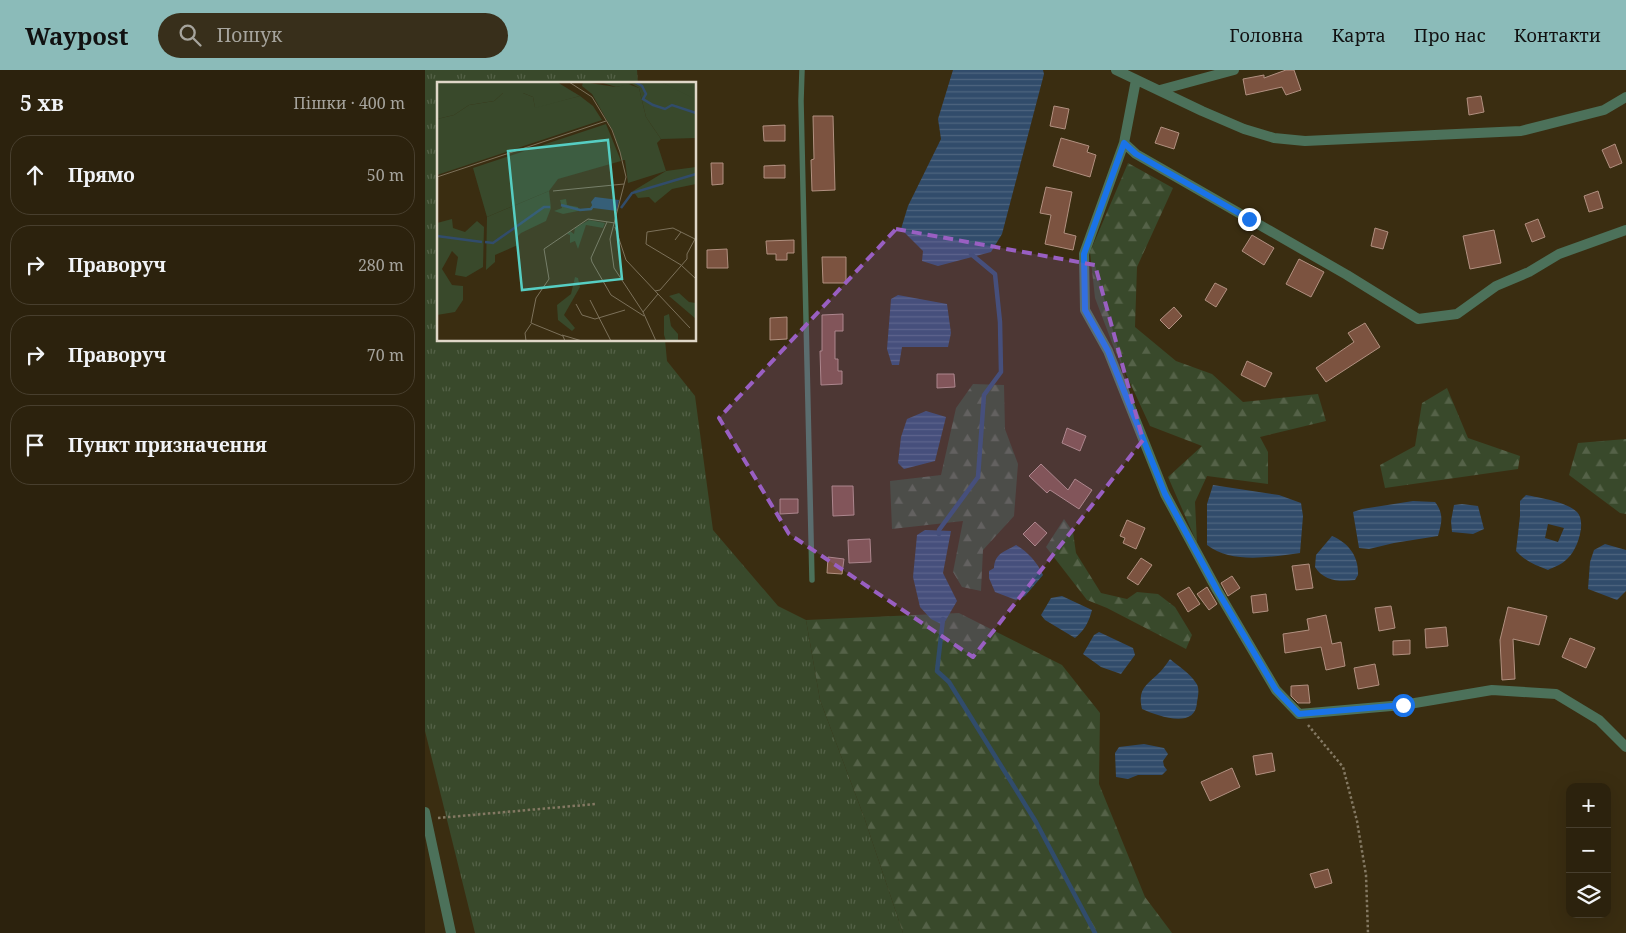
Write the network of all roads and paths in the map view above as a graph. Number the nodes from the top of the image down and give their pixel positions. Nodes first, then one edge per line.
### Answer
1 (802, 70) edge
2 (1116, 70) edge
3 (1234, 70) edge
4 (1136, 80) junction
5 (1160, 90) junction
6 (1626, 97) edge
7 (1124, 143) junction
8 (1626, 230) edge
9 (812, 580) dead end
10 (1299, 714) junction
11 (1626, 747) edge
12 (596, 804) dead end
13 (426, 815) edge
14 (451, 933) edge
15 (1368, 933) edge

1 - 9 lane
2 - 4 street
3 - 5 street
4 - 5 street
4 - 7 street
5 - 6 street
7 - 8 street
7 - 10 street
10 - 11 street
10 - 15 path
12 - 13 path
13 - 14 street

